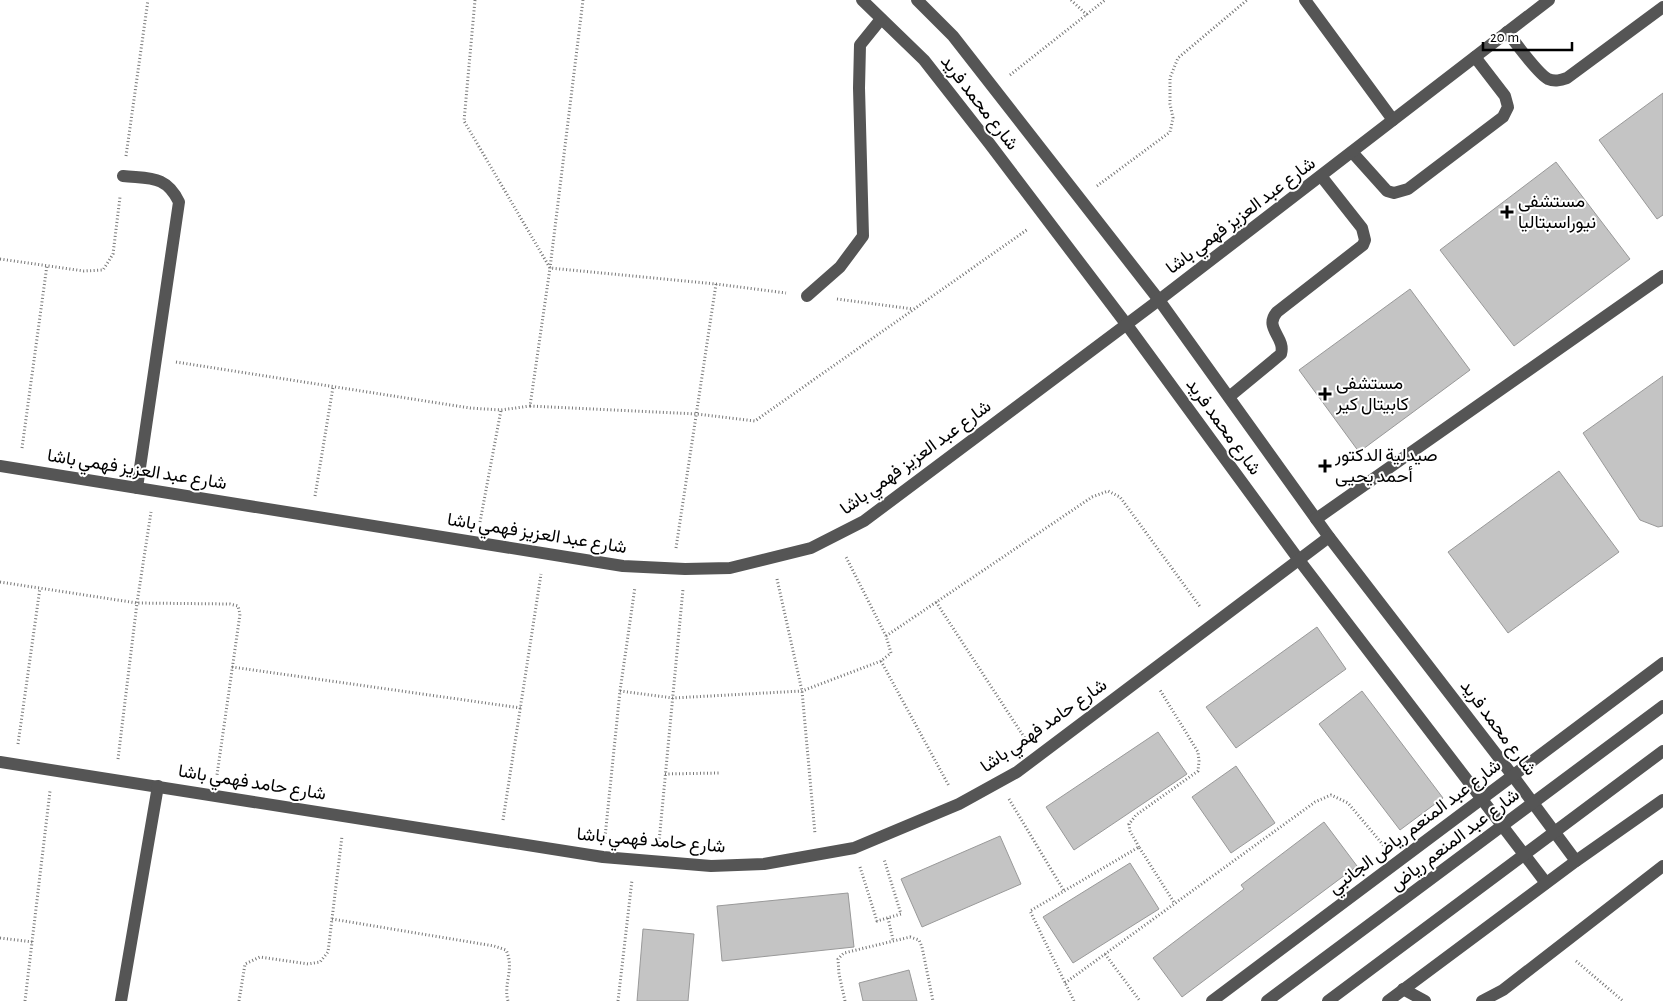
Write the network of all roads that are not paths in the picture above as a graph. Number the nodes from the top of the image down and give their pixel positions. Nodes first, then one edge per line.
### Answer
1 (862, 0) edge
2 (917, 0) edge
3 (1305, 0) edge
4 (1549, 0) edge
5 (1663, 7) edge
6 (881, 19) junction
7 (1507, 32) junction
8 (1474, 57) junction
9 (1393, 120) junction
10 (1352, 152) junction
11 (123, 176) road end
12 (1321, 176) junction
13 (1663, 276) edge
14 (807, 296) road end
15 (1159, 300) junction
16 (1127, 324) junction
17 (1229, 397) junction
18 (0, 466) edge
19 (137, 488) junction
20 (1316, 518) junction
21 (1330, 537) junction
22 (1299, 560) junction
23 (1663, 663) edge
24 (1663, 706) edge
25 (1663, 751) edge
26 (0, 762) edge
27 (1513, 776) junction
28 (158, 786) junction
29 (1482, 798) junction
30 (1663, 800) edge
31 (1533, 803) junction
32 (1502, 825) junction
33 (1554, 832) junction
34 (1524, 855) junction
35 (1576, 860) junction
36 (1663, 866) edge
37 (1546, 883) junction
38 (1404, 989) junction
39 (121, 1001) edge
40 (1212, 1001) edge
41 (1267, 1001) edge
42 (1328, 1001) edge
43 (1388, 1001) edge
44 (1426, 1001) edge
45 (1482, 1001) edge

1 - 6 street, شارع محمد فريد
2 - 15 street, شارع محمد فريد
3 - 9 street
4 - 7 street, شارع عبد العزيز فهمي باشا
5 - 7 street
6 - 14 street
6 - 16 street, شارع محمد فريد
7 - 8 street, شارع عبد العزيز فهمي باشا
8 - 9 street, شارع عبد العزيز فهمي باشا
8 - 10 street
9 - 10 street, شارع عبد العزيز فهمي باشا
10 - 12 street, شارع عبد العزيز فهمي باشا
11 - 19 street
12 - 15 street, شارع عبد العزيز فهمي باشا
12 - 17 street
13 - 20 street
15 - 16 street, شارع عبد العزيز فهمي باشا
15 - 17 street, شارع محمد فريد
16 - 19 street, شارع عبد العزيز فهمي باشا
16 - 22 street, شارع محمد فريد
17 - 20 street, شارع محمد فريد
18 - 19 street, شارع عبد العزيز فهمي باشا
20 - 21 street, شارع محمد فريد
21 - 22 street, شارع حامد فهمي باشا
21 - 27 street, شارع محمد فريد
22 - 28 street, شارع حامد فهمي باشا
22 - 29 street, شارع محمد فريد
23 - 27 street, شارع عبد المنعم رياض الجانبي
24 - 31 street, شارع عبد المنعم رياض
25 - 33 street
26 - 28 street, شارع حامد فهمي باشا
27 - 29 street, شارع عبد المنعم رياض الجانبي
27 - 31 street, شارع محمد فريد
28 - 39 street
29 - 32 street, شارع محمد فريد
29 - 40 street, شارع عبد المنعم رياض الجانبي
30 - 35 street
31 - 32 street, شارع عبد المنعم رياض
31 - 33 street, شارع محمد فريد
32 - 34 street, شارع محمد فريد
32 - 41 street, شارع عبد المنعم رياض
33 - 34 street
33 - 35 street, شارع محمد فريد
34 - 37 street, شارع محمد فريد
34 - 42 street
35 - 37 street
36 - 45 street
37 - 38 street
38 - 43 street
38 - 44 street

